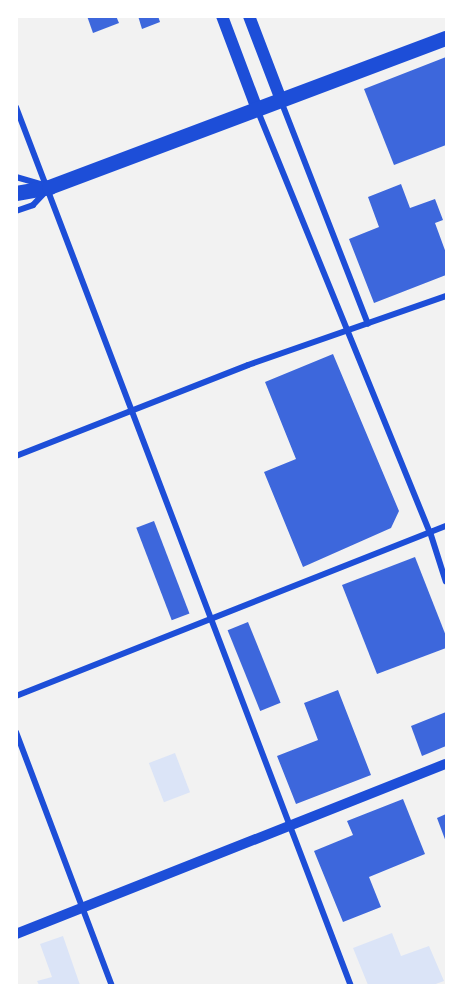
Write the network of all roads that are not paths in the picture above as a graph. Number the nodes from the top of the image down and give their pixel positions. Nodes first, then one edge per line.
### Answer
1 (222, 16) edge
2 (249, 16) edge
3 (447, 38) edge
4 (281, 100) junction
5 (16, 107) edge
6 (257, 109) junction
7 (16, 177) edge
8 (49, 187) junction
9 (16, 193) edge
10 (16, 211) edge
11 (447, 296) edge
12 (368, 324) junction
13 (346, 331) junction
14 (133, 411) junction
15 (16, 456) edge
16 (447, 526) edge
17 (430, 532) junction
18 (447, 582) edge
19 (212, 619) junction
20 (16, 696) edge
21 (16, 732) edge
22 (447, 764) edge
23 (290, 825) junction
24 (83, 908) junction
25 (16, 934) edge
26 (112, 986) edge
27 (351, 986) edge

1 - 6 main road
2 - 4 main road
3 - 4 main road
4 - 6 main road
4 - 12 street
5 - 8 street
6 - 8 main road
6 - 13 street
7 - 8 street
8 - 9 main road
8 - 10 street
8 - 14 street
11 - 12 street
12 - 13 street
13 - 14 street
13 - 17 street
14 - 15 street
14 - 19 street
16 - 17 street
17 - 18 street
17 - 19 street
19 - 20 street
19 - 23 street
21 - 24 street
22 - 23 street
23 - 24 street
23 - 27 street
24 - 25 street
24 - 26 street

